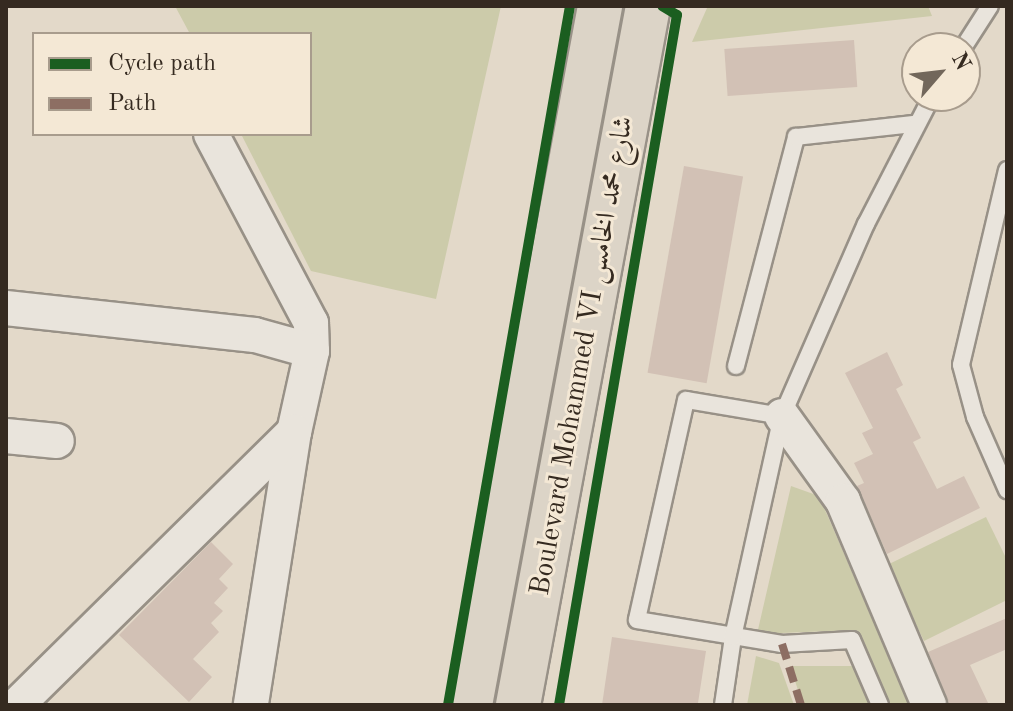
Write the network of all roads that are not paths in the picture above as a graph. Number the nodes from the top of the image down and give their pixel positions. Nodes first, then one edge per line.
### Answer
1 (600, 6) edge
2 (648, 6) edge
3 (990, 6) edge
4 (973, 32) edge
5 (922, 112) edge
6 (914, 124) junction
7 (212, 136) edge
8 (1007, 170) edge
9 (6, 308) edge
10 (312, 351) junction
11 (736, 366) dead end
12 (782, 416) junction
13 (294, 432) junction
14 (6, 436) edge
15 (57, 441) dead end
16 (1007, 490) edge
17 (733, 637) junction
18 (19, 698) edge
19 (251, 705) edge
20 (470, 705) edge
21 (518, 705) edge
22 (723, 705) edge
23 (880, 705) edge
24 (929, 705) edge

1 - 20 main road, Boulevard Mohammed VI شارع محمد الخامس
2 - 21 main road, Boulevard Mohammed VI شارع محمد الخامس
3 - 4 lane
5 - 6 lane
6 - 11 lane
6 - 12 lane
7 - 10 street
8 - 16 lane
9 - 10 street
10 - 13 street
12 - 17 lane
12 - 17 lane
12 - 24 street
13 - 18 street
13 - 19 street
14 - 15 street
17 - 22 lane
17 - 23 lane

